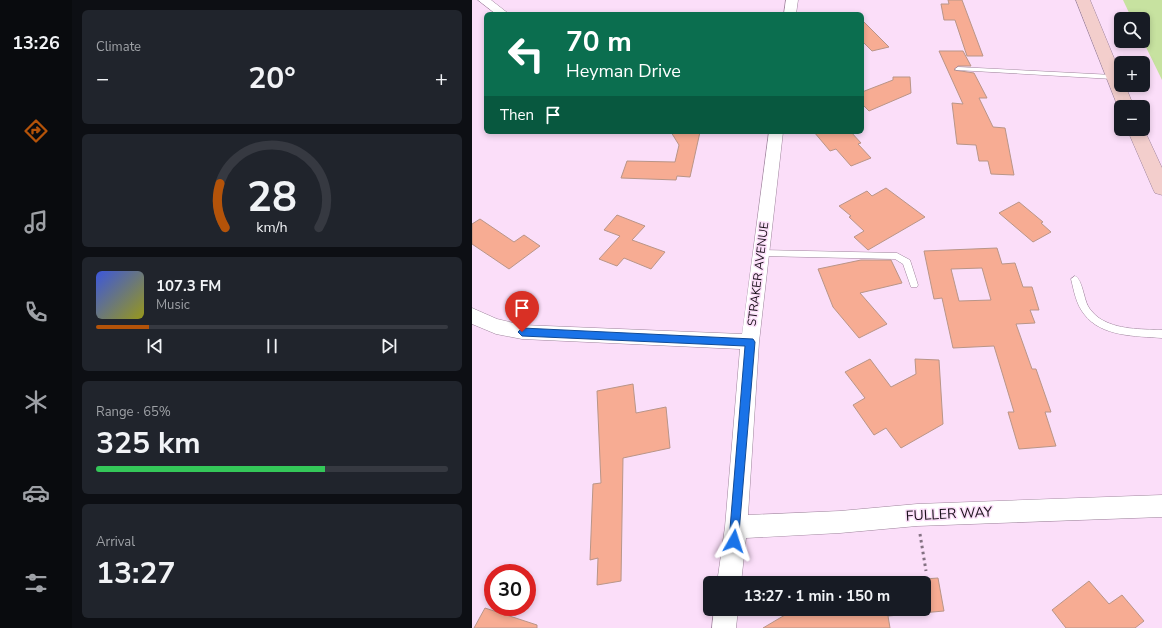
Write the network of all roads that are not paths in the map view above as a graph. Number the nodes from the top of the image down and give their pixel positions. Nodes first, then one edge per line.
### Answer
1 (484, 0) edge
2 (792, 0) edge
3 (1083, 0) edge
4 (501, 12) edge
5 (790, 12) edge
6 (958, 69) dead end
7 (1113, 76) junction
8 (1123, 100) edge
9 (776, 134) edge
10 (1139, 136) edge
11 (1162, 189) edge
12 (761, 253) junction
13 (1075, 279) dead end
14 (914, 285) dead end
15 (472, 315) edge
16 (1162, 334) edge
17 (750, 342) junction
18 (1162, 506) edge
19 (736, 527) junction
20 (731, 576) edge
21 (725, 616) edge
22 (724, 628) edge

1 - 4 street
2 - 5 street
3 - 7 main road
6 - 7 lane
7 - 8 main road
9 - 12 street, STRAKER AVENUE
10 - 11 main road
12 - 14 lane
12 - 17 street, STRAKER AVENUE
13 - 16 lane
15 - 17 street
17 - 19 street, STRAKER AVENUE
18 - 19 street, FULLER WAY
19 - 20 street, STRAKER AVENUE
21 - 22 street

